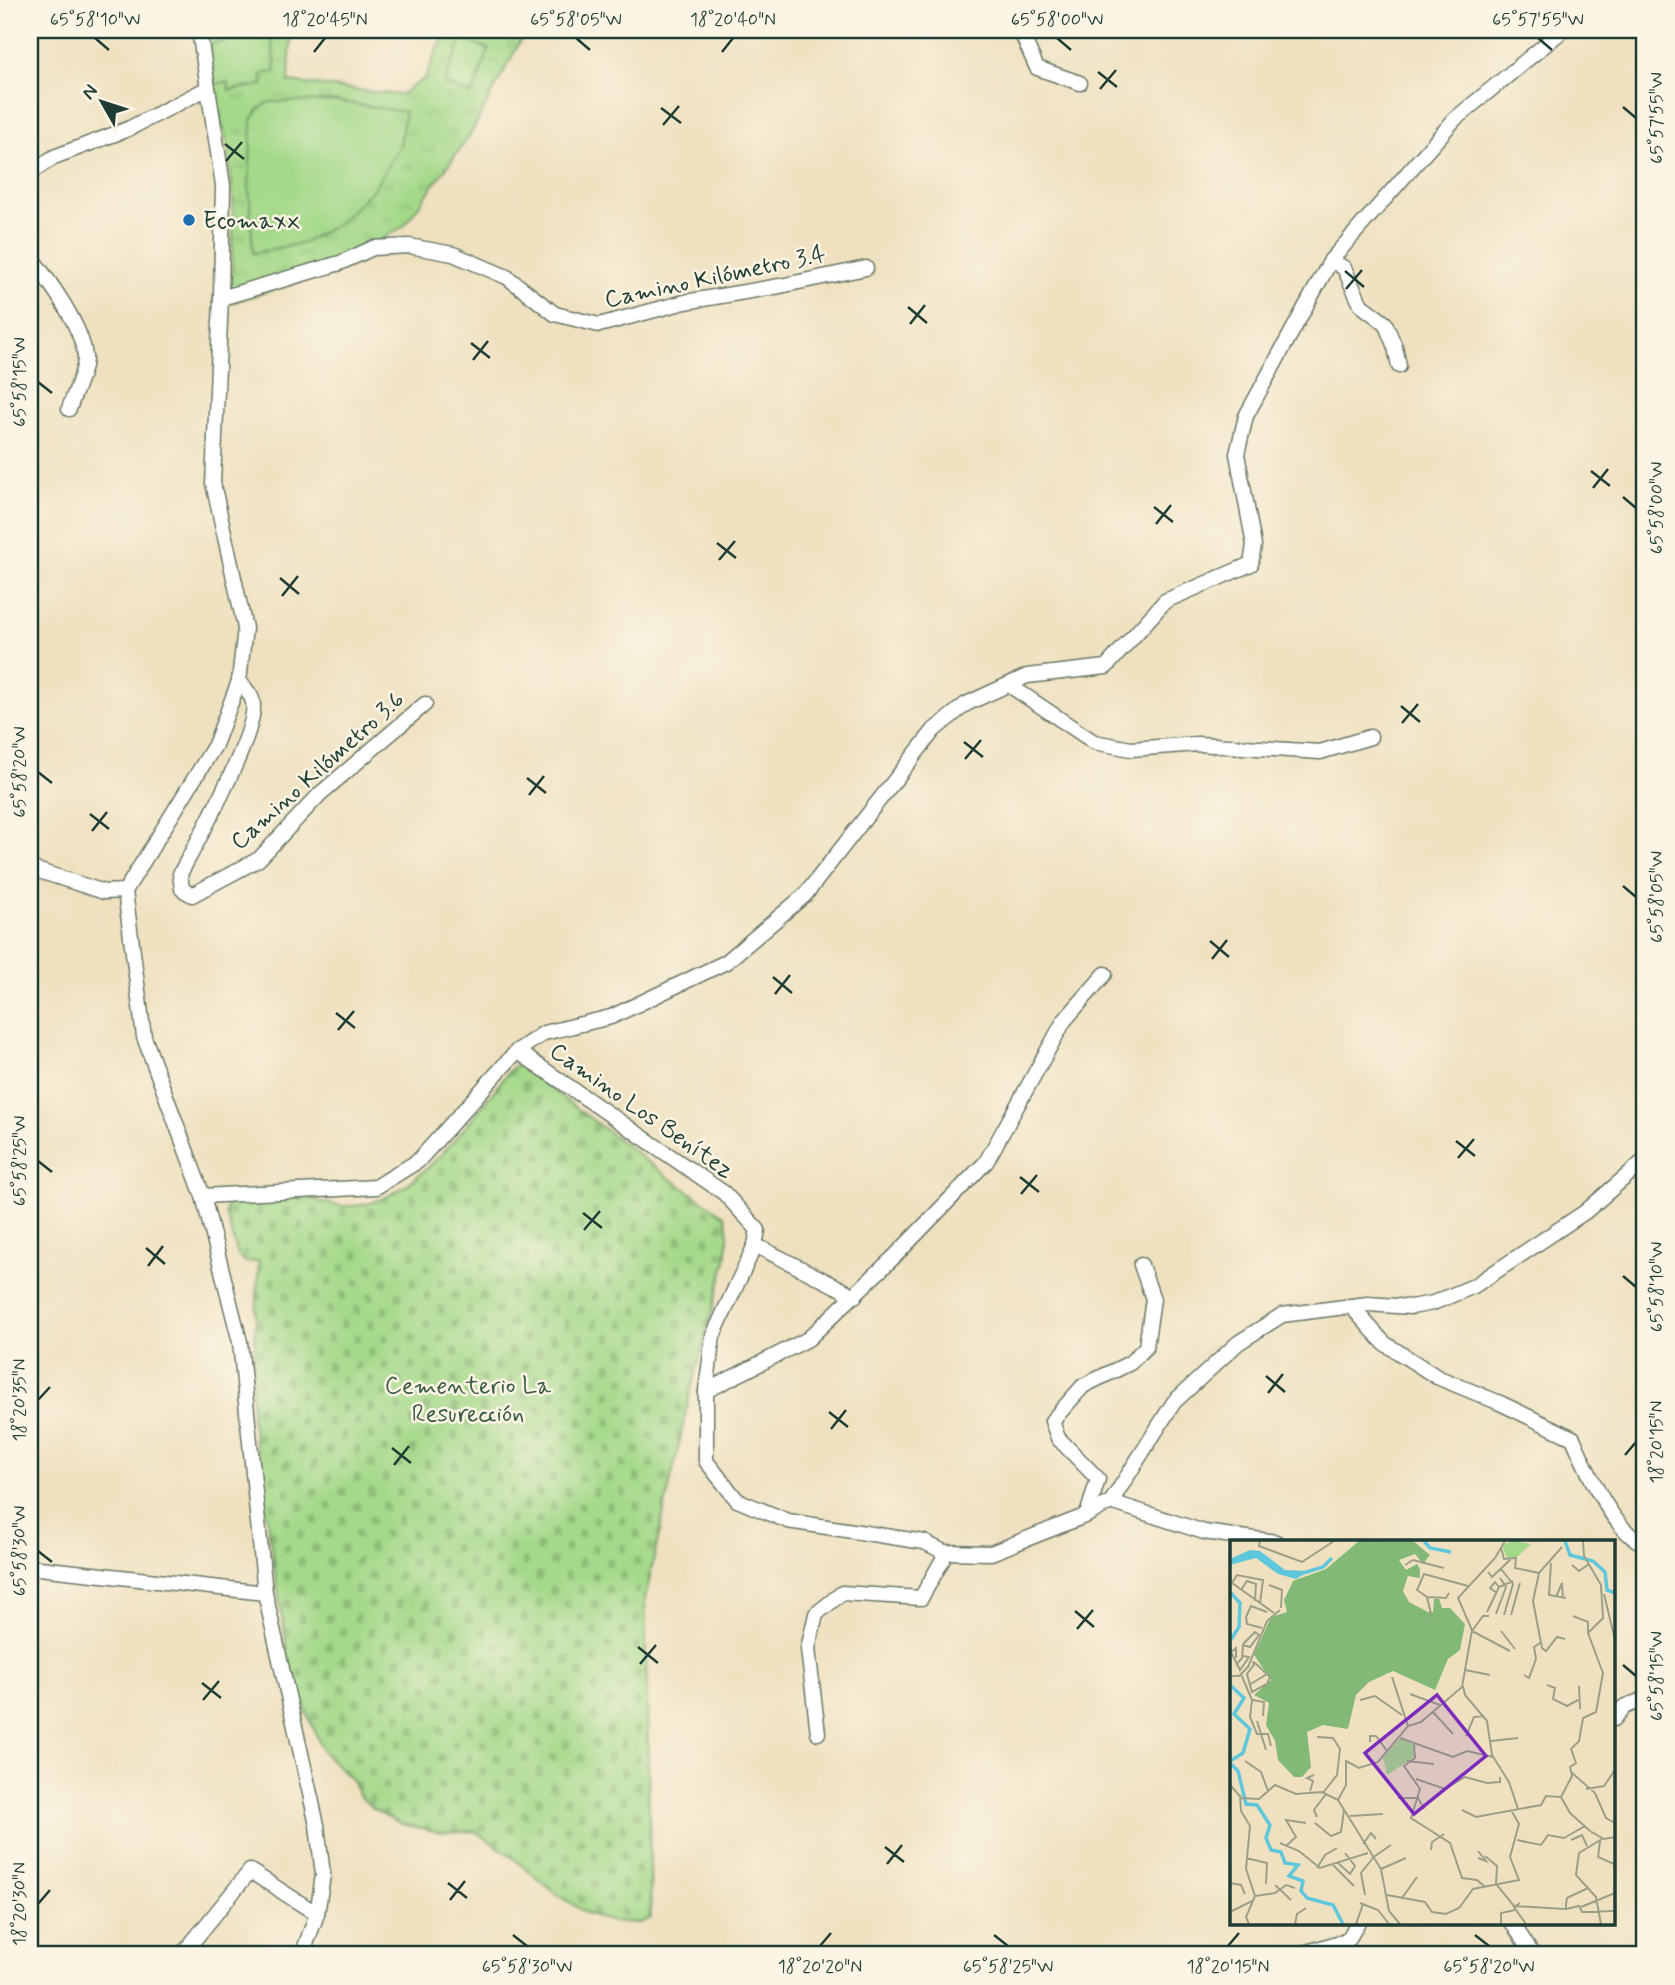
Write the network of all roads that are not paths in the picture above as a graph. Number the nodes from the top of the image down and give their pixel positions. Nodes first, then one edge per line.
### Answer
1 (199, 30) edge
2 (1020, 30) edge
3 (1563, 30) edge
4 (1080, 83) dead end
5 (208, 88) junction
6 (30, 173) edge
7 (30, 257) edge
8 (1331, 260) junction
9 (866, 268) dead end
10 (221, 298) junction
11 (1399, 366) dead end
12 (69, 409) dead end
13 (239, 681) junction
14 (1009, 685) junction
15 (425, 704) dead end
16 (1370, 737) dead end
17 (30, 868) edge
18 (125, 891) junction
19 (1105, 974) dead end
20 (517, 1051) junction
21 (1645, 1160) edge
22 (203, 1195) junction
23 (755, 1245) junction
24 (1141, 1265) dead end
25 (855, 1296) junction
26 (1351, 1306) junction
27 (706, 1391) junction
28 (1111, 1502) junction
29 (1087, 1515) junction
30 (1262, 1540) edge
31 (1645, 1544) edge
32 (944, 1552) junction
33 (30, 1567) edge
34 (265, 1593) junction
35 (1645, 1699) edge
36 (1616, 1717) edge
37 (818, 1733) dead end
38 (317, 1914) junction
39 (1356, 1926) edge
40 (1514, 1926) edge
41 (182, 1955) edge
42 (302, 1955) edge
43 (1297, 1955) edge
44 (1532, 1955) edge

1 - 5 street
2 - 4 street
3 - 8 street
5 - 6 street
5 - 10 street
7 - 12 street
8 - 11 street
8 - 14 street
9 - 10 street, Camino Kilómetro 3.4
10 - 13 street
13 - 15 street, Camino Kilómetro 3.6
13 - 18 street
14 - 16 street
14 - 20 street
17 - 18 street
18 - 22 street
19 - 25 street
20 - 22 street
20 - 23 street, Camino Los Benítez
21 - 26 street
22 - 34 street
23 - 25 street
23 - 27 street
24 - 29 street
25 - 27 street
26 - 28 street
26 - 31 street
27 - 32 street
28 - 29 street
28 - 30 street
29 - 32 street
32 - 37 street
33 - 34 street
34 - 38 street
35 - 36 street
38 - 41 street
38 - 42 street
39 - 43 street
40 - 44 street

